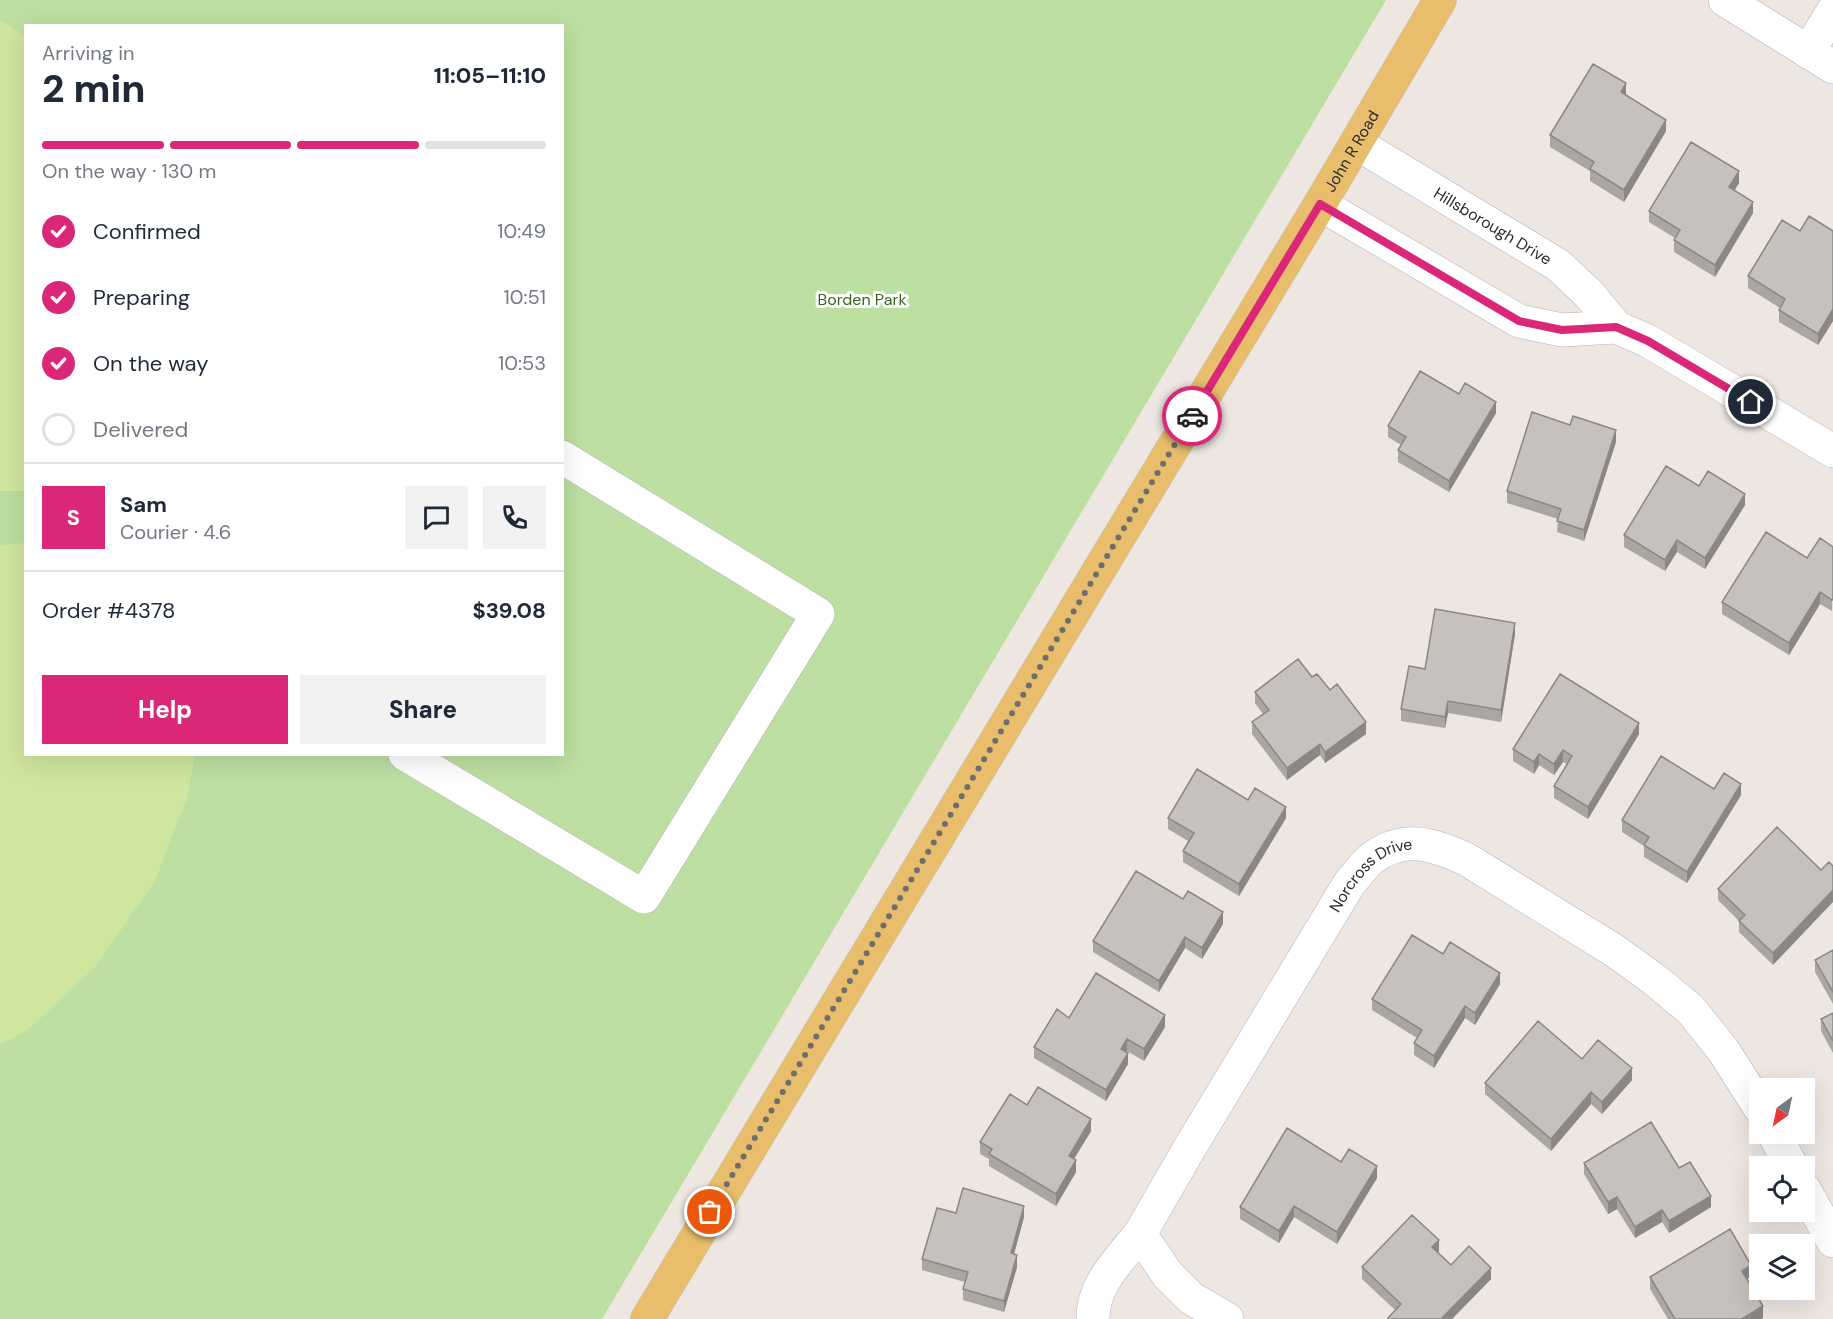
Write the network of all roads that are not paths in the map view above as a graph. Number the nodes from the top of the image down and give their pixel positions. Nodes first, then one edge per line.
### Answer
1 (1440, 0) edge
2 (1725, 0) edge
3 (1833, 11) edge
4 (1821, 59) edge
5 (1356, 143) junction
6 (1320, 204) junction
7 (1616, 327) junction
8 (1833, 451) edge
9 (564, 458) edge
10 (408, 756) edge
11 (1749, 1091) edge
12 (1815, 1209) edge
13 (1140, 1234) junction
14 (1833, 1241) edge
15 (647, 1319) edge
16 (1093, 1319) edge
17 (1227, 1319) edge

1 - 5 main road, John R Road
2 - 4 street
3 - 4 street
5 - 6 main road, John R Road
5 - 7 street, Hillsborough Drive
6 - 7 street, Hillsborough Drive
6 - 15 main road, John R Road
7 - 8 street, Hillsborough Drive
9 - 10 street
11 - 13 street, Norcross Drive
12 - 14 street
13 - 16 street, Norcross Drive
13 - 17 street

